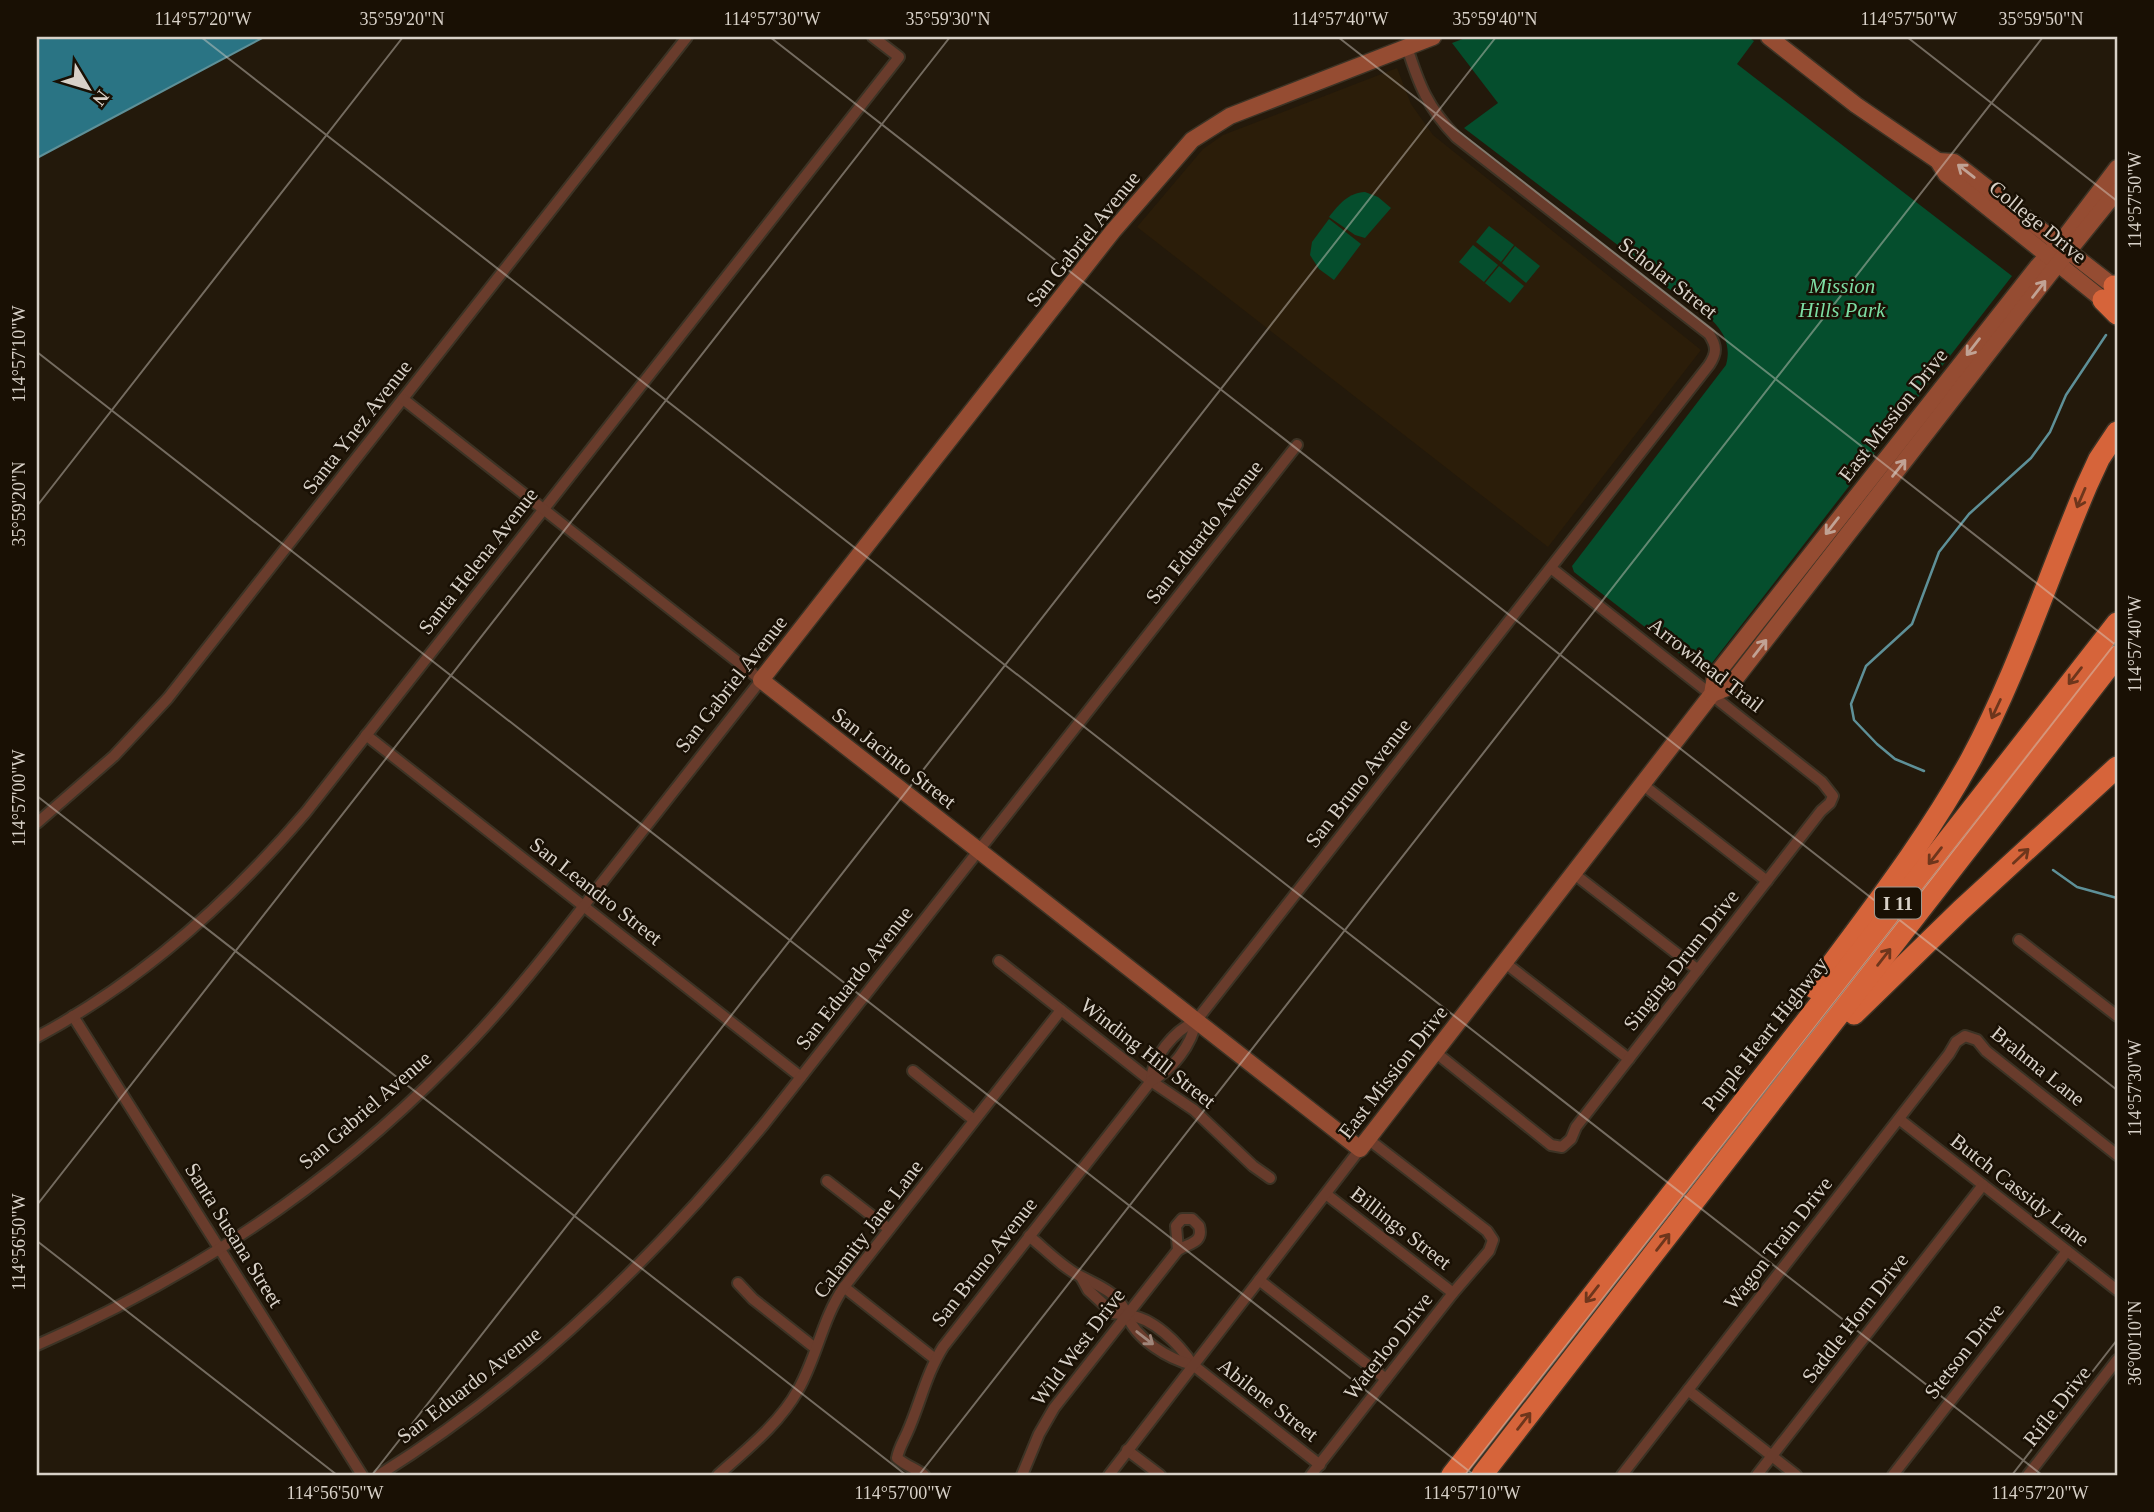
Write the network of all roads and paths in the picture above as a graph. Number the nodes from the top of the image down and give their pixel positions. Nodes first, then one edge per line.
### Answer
1 (687, 37) edge
2 (873, 37) edge
3 (1433, 37) edge
4 (1769, 37) edge
5 (1407, 47) junction
6 (1938, 161) junction
7 (2117, 168) edge
8 (2117, 191) edge
9 (2064, 248) junction
10 (2052, 260) junction
11 (2114, 298) edge
12 (403, 399) junction
13 (2116, 433) edge
14 (1297, 444) dead end
15 (544, 510) junction
16 (1551, 568) junction
17 (2117, 622) edge
18 (2117, 656) edge
19 (761, 680) junction
20 (1712, 694) junction
21 (366, 735) junction
22 (2117, 767) edge
23 (1642, 784) junction
24 (1833, 796) joint
25 (37, 822) edge
26 (978, 851) junction
27 (1573, 873) junction
28 (1767, 881) junction
29 (584, 906) junction
30 (2019, 940) dead end
31 (999, 961) dead end
32 (1504, 962) junction
33 (1698, 970) junction
34 (1061, 1010) junction
35 (73, 1016) junction
36 (2117, 1016) edge
37 (1196, 1021) junction
38 (1965, 1036) joint
39 (37, 1037) edge
40 (1436, 1052) junction
41 (1629, 1059) junction
42 (1797, 1069) junction
43 (913, 1071) dead end
44 (801, 1077) junction
45 (1150, 1081) junction
46 (974, 1119) junction
47 (1899, 1119) junction
48 (1364, 1144) junction
49 (2117, 1155) edge
50 (1270, 1178) dead end
51 (827, 1181) dead end
52 (1679, 1183) junction
53 (1983, 1185) junction
54 (1326, 1194) junction
55 (889, 1229) junction
56 (1029, 1236) junction
57 (1493, 1240) joint
58 (220, 1250) junction
59 (1178, 1250) dead end
60 (2067, 1251) junction
61 (1259, 1280) junction
62 (737, 1283) dead end
63 (844, 1287) junction
64 (2117, 1290) edge
65 (1453, 1293) junction
66 (1127, 1315) junction
67 (37, 1345) edge
68 (815, 1348) junction
69 (935, 1359) junction
70 (2117, 1360) edge
71 (1193, 1365) junction
72 (1386, 1379) junction
73 (1688, 1390) junction
74 (1128, 1450) junction
75 (1772, 1456) junction
76 (1320, 1465) junction
77 (362, 1475) edge
78 (379, 1475) edge
79 (718, 1475) edge
80 (924, 1475) edge
81 (1022, 1475) edge
82 (1109, 1475) edge
83 (1160, 1475) edge
84 (1311, 1475) edge
85 (1452, 1475) edge
86 (1482, 1475) edge
87 (1622, 1475) edge
88 (1757, 1475) edge
89 (1796, 1475) edge
90 (1892, 1475) edge
91 (2028, 1475) edge

1 - 12 street, Santa Ynez Avenue
2 - 15 street, Santa Helena Avenue
3 - 5 street, San Gabriel Avenue
4 - 6 street, College Drive
5 - 16 street, Scholar Street
5 - 19 street, San Gabriel Avenue
9 -> 6 street, College Drive
6 - 10 street, College Drive
7 - 9 street, East Mission Drive
8 - 9 street, East Mission Drive
9 - 10 street, East Mission Drive
9 - 11 street, College Drive
10 - 11 street, College Drive
10 - 20 street, East Mission Drive
12 - 15 street, San Jacinto Street
12 - 25 street, Santa Ynez Avenue
13 -> 52 highway
14 - 26 street, San Eduardo Avenue
15 - 19 street, San Jacinto Street
15 - 21 street, Santa Helena Avenue
16 - 20 street, Arrowhead Trail
16 - 37 street, San Bruno Avenue
17 -> 52 highway, Purple Heart Highway / I 11
42 -> 18 highway, I 11
19 - 26 street, San Jacinto Street
19 - 29 street, San Gabriel Avenue
20 - 23 street, East Mission Drive
20 - 24 street, Arrowhead Trail
21 - 29 street, San Leandro Street
21 - 35 street, Santa Helena Avenue
42 -> 22 highway
23 - 27 street, East Mission Drive
23 - 28 street
24 - 28 street, Singing Drum Drive
26 - 37 street, San Jacinto Street
26 - 44 street, San Eduardo Avenue
27 - 32 street, East Mission Drive
27 - 33 street
28 - 33 street, Singing Drum Drive
29 - 44 street, San Leandro Street
29 - 58 street, San Gabriel Avenue
30 - 36 street
31 - 34 street, Winding Hill Street
32 - 40 street, East Mission Drive
32 - 41 street
33 - 41 street, Singing Drum Drive
34 - 45 street, Winding Hill Street
34 - 46 street, Calamity Jane Lane
35 - 39 street, Santa Helena Avenue
35 - 58 street, Santa Susana Street
37 - 45 street, San Bruno Avenue
37 - 48 street, San Jacinto Street
38 - 47 street, Wagon Train Drive
38 - 49 street, Brahma Lane
40 - 41 street, Singing Drum Drive
40 - 48 street, East Mission Drive
86 -> 42 highway, I 11
43 - 46 street
44 - 78 street, San Eduardo Avenue
45 - 50 street, Winding Hill Street
45 - 56 street, San Bruno Avenue
46 - 55 street, Calamity Jane Lane
47 - 53 street, Butch Cassidy Lane
47 - 73 street, Wagon Train Drive
48 - 54 street, East Mission Drive
48 - 57 street, San Jacinto Street
51 - 55 street
52 -> 85 highway, Purple Heart Highway / I 11
53 - 60 street, Butch Cassidy Lane
53 - 75 street, Saddle Horn Drive
54 - 61 street, East Mission Drive
54 - 65 street, Billings Street
55 - 63 street, Calamity Jane Lane
56 - 66 street, Abilene Street
56 - 69 street, San Bruno Avenue
57 - 65 street, Waterloo Drive
58 - 67 street, San Gabriel Avenue
58 - 77 street, Santa Susana Street
59 - 66 street, Wild West Drive
60 - 64 street, Butch Cassidy Lane
60 - 90 street, Stetson Drive
61 - 71 street, East Mission Drive
61 - 72 street
62 - 68 street
63 - 68 street, Calamity Jane Lane
63 - 69 street
65 - 72 street, Waterloo Drive
66 - 71 street, Abilene Street
66 - 81 street, Wild West Drive
68 - 79 street, Calamity Jane Lane
69 - 80 street, San Bruno Avenue
70 - 91 street, Rifle Drive
71 - 74 street, East Mission Drive
71 - 76 street, Abilene Street
72 - 76 street, Waterloo Drive
73 - 75 street
73 - 87 street, Wagon Train Drive
74 - 82 street, East Mission Drive
74 - 83 street
75 - 88 street, Saddle Horn Drive
75 - 89 street
76 - 84 street, Waterloo Drive

